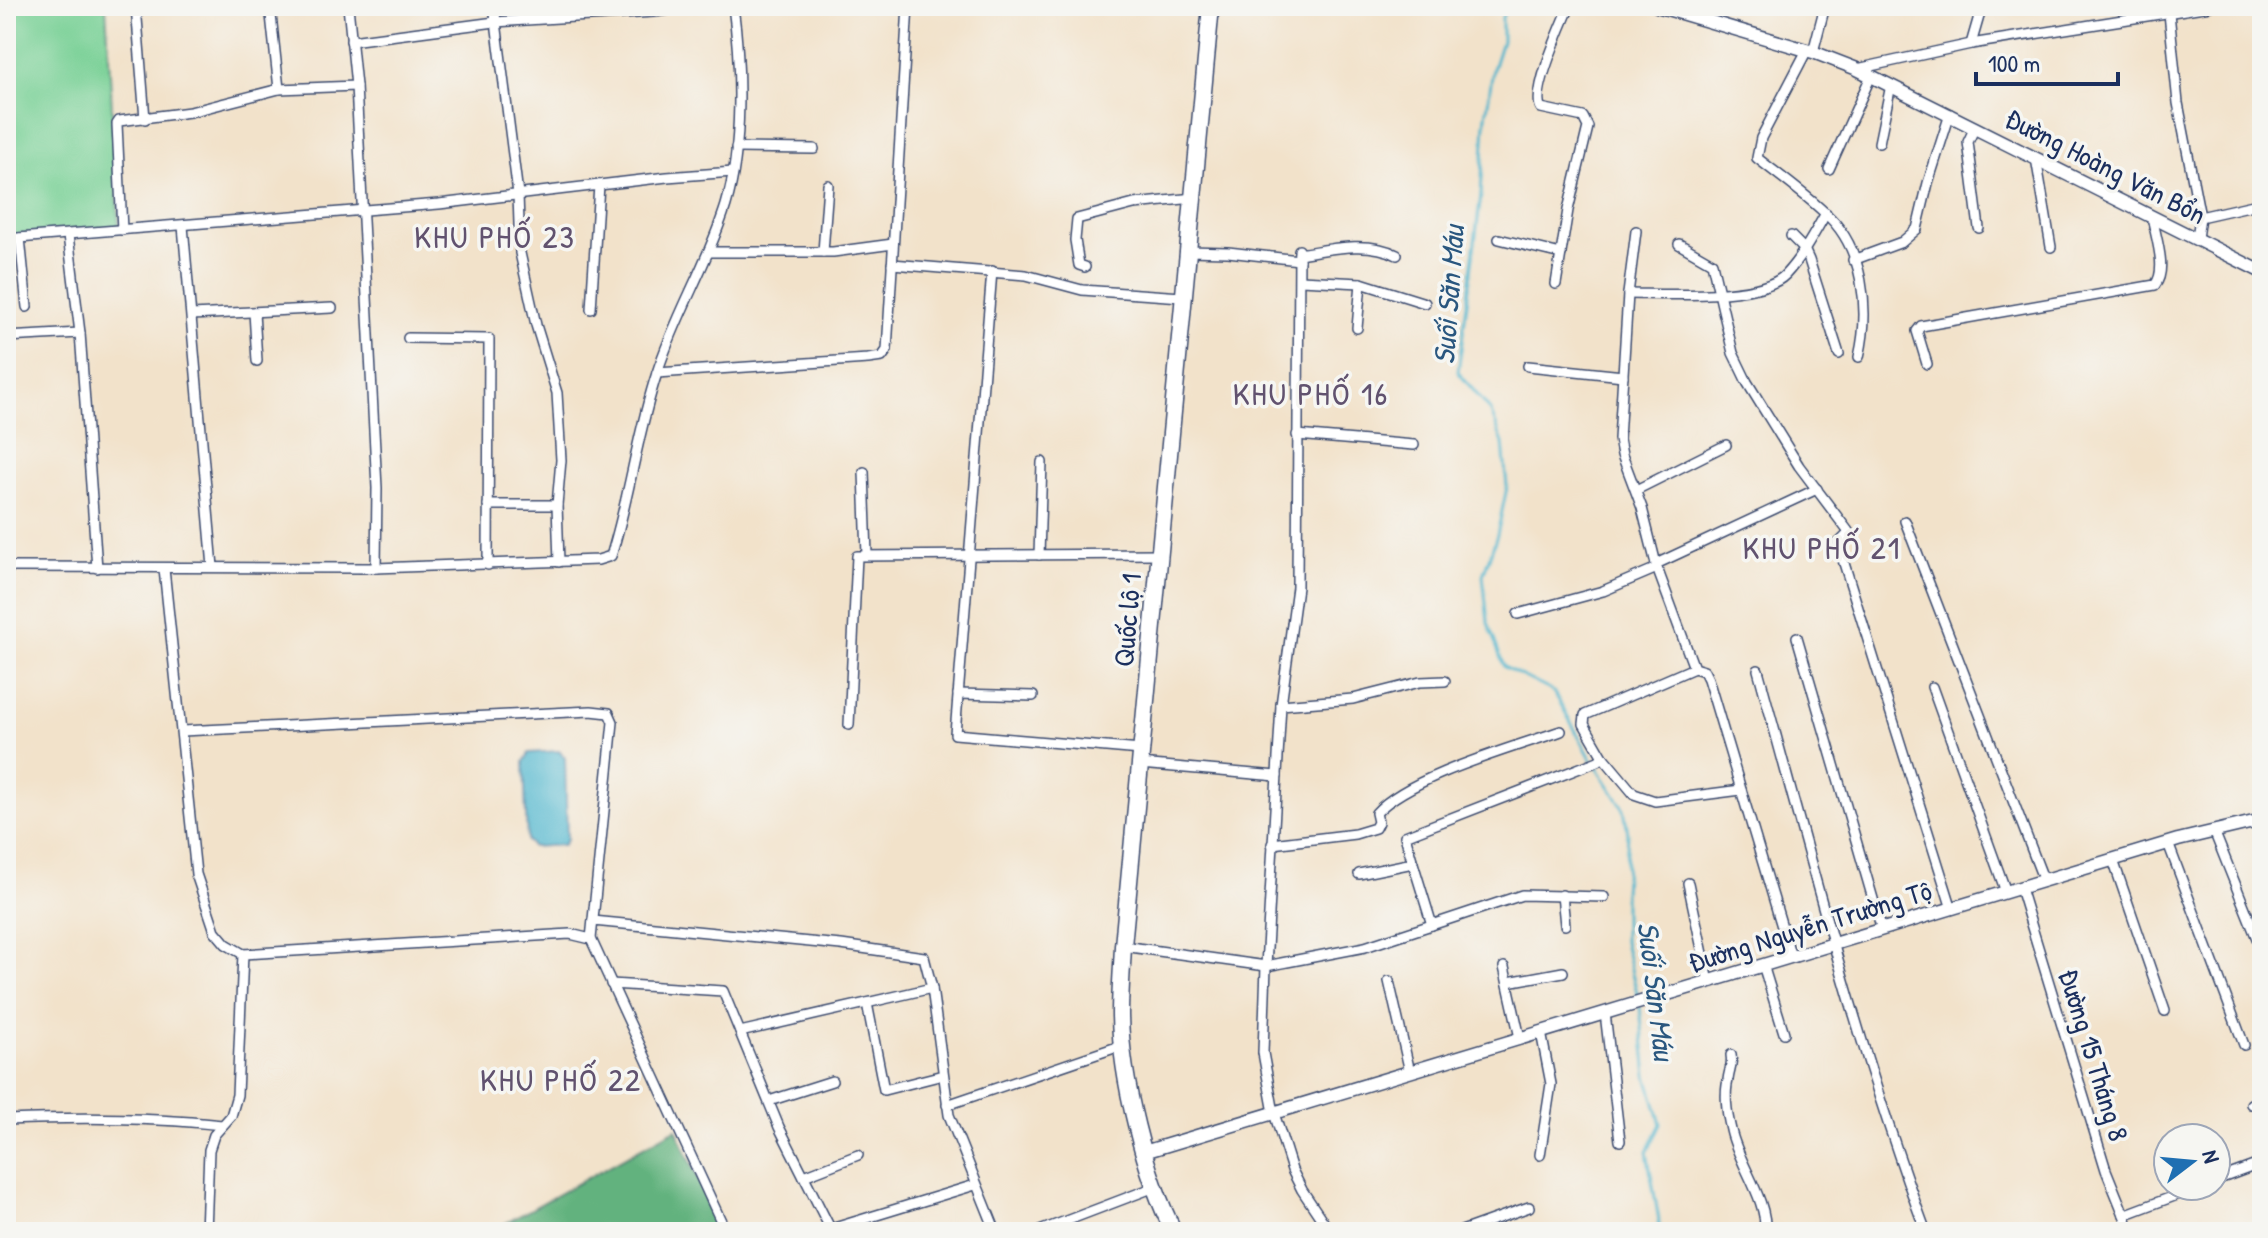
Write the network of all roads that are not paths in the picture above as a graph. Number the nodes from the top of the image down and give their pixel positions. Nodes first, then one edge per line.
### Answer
1 (136, 6) edge
2 (274, 6) edge
3 (348, 6) edge
4 (494, 6) edge
5 (698, 6) edge
6 (733, 6) edge
7 (908, 6) edge
8 (1211, 6) edge
9 (1570, 6) edge
10 (1657, 6) edge
11 (1825, 6) edge
12 (1982, 6) edge
13 (2132, 6) edge
14 (2210, 6) edge
15 (1676, 9) edge
16 (584, 11) edge
17 (2169, 13) junction
18 (2128, 20) junction
19 (495, 22) junction
20 (351, 41) junction
21 (1971, 44) junction
22 (1810, 51) junction
23 (1857, 69) junction
24 (1871, 76) junction
25 (1891, 85) junction
26 (356, 86) junction
27 (279, 89) junction
28 (1950, 114) junction
29 (145, 119) junction
30 (1975, 127) junction
31 (1879, 143) dead end
32 (736, 148) junction
33 (814, 149) dead end
34 (2036, 158) junction
35 (1829, 169) dead end
36 (733, 172) junction
37 (599, 185) junction
38 (828, 185) dead end
39 (518, 194) junction
40 (1194, 198) junction
41 (2262, 203) edge
42 (362, 211) junction
43 (1826, 213) junction
44 (2152, 216) junction
45 (2200, 217) junction
46 (183, 226) junction
47 (1979, 228) dead end
48 (122, 230) junction
49 (1636, 231) dead end
50 (68, 235) junction
51 (1791, 236) dead end
52 (20, 238) junction
53 (2197, 238) junction
54 (6, 239) edge
55 (1499, 239) dead end
56 (893, 244) junction
57 (1679, 244) dead end
58 (2051, 247) dead end
59 (1804, 249) junction
60 (1188, 251) junction
61 (709, 252) junction
62 (823, 252) junction
63 (1561, 254) junction
64 (1299, 255) junction
65 (1397, 255) dead end
66 (1853, 260) junction
67 (892, 264) junction
68 (1085, 267) dead end
69 (992, 271) junction
70 (2262, 272) edge
71 (1300, 280) junction
72 (1361, 283) junction
73 (1556, 284) dead end
74 (1628, 294) junction
75 (1717, 294) junction
76 (1182, 297) junction
77 (1425, 303) dead end
78 (27, 307) dead end
79 (332, 308) dead end
80 (591, 309) dead end
81 (254, 312) junction
82 (192, 315) junction
83 (1357, 328) dead end
84 (80, 333) junction
85 (6, 337) edge
86 (408, 338) dead end
87 (1839, 354) dead end
88 (1859, 357) dead end
89 (257, 361) dead end
90 (1927, 364) dead end
91 (1528, 366) dead end
92 (657, 373) junction
93 (1623, 376) junction
94 (1297, 435) junction
95 (1414, 445) dead end
96 (1726, 445) dead end
97 (1042, 462) dead end
98 (864, 472) dead end
99 (1817, 489) junction
100 (1636, 490) junction
101 (488, 505) junction
102 (557, 505) junction
103 (1905, 521) dead end
104 (1159, 554) junction
105 (867, 555) junction
106 (969, 555) junction
107 (1039, 555) junction
108 (559, 562) junction
109 (488, 565) junction
110 (1657, 566) junction
111 (6, 567) edge
112 (213, 567) junction
113 (97, 568) junction
114 (376, 568) junction
115 (164, 569) junction
116 (1518, 614) dead end
117 (1797, 637) dead end
118 (1694, 668) junction
119 (1758, 670) dead end
120 (1445, 681) dead end
121 (1932, 687) dead end
122 (958, 694) junction
123 (1033, 696) dead end
124 (1281, 705) junction
125 (849, 725) dead end
126 (182, 731) junction
127 (1561, 731) dead end
128 (1141, 757) junction
129 (1596, 761) junction
130 (1277, 776) junction
131 (1741, 790) junction
132 (2259, 821) edge
133 (2214, 831) junction
134 (2262, 840) edge
135 (2168, 843) junction
136 (1272, 844) junction
137 (2113, 860) junction
138 (1413, 863) junction
139 (1359, 874) dead end
140 (2044, 881) junction
141 (1688, 883) dead end
142 (2020, 888) junction
143 (2006, 892) junction
144 (1562, 895) junction
145 (1604, 897) dead end
146 (1952, 909) junction
147 (593, 921) junction
148 (1432, 925) junction
149 (1565, 925) dead end
150 (1882, 930) junction
151 (591, 939) junction
152 (1834, 944) junction
153 (1123, 946) junction
154 (2262, 951) edge
155 (243, 954) junction
156 (1791, 957) junction
157 (1763, 965) junction
158 (1266, 966) junction
159 (1504, 967) dead end
160 (1563, 972) dead end
161 (1389, 981) dead end
162 (1508, 982) junction
163 (1709, 982) junction
164 (611, 984) junction
165 (932, 988) junction
166 (867, 1003) junction
167 (2165, 1011) dead end
168 (1605, 1013) junction
169 (740, 1032) junction
170 (1541, 1032) junction
171 (1784, 1033) dead end
172 (1520, 1038) junction
173 (1123, 1045) junction
174 (2244, 1045) dead end
175 (1731, 1055) dead end
176 (1410, 1072) junction
177 (943, 1075) junction
178 (832, 1081) dead end
179 (2262, 1100) edge
180 (769, 1101) junction
181 (2251, 1104) dead end
182 (947, 1105) junction
183 (1274, 1113) junction
184 (6, 1120) edge
185 (222, 1125) junction
186 (1620, 1141) dead end
187 (1144, 1152) junction
188 (858, 1155) dead end
189 (1540, 1155) dead end
190 (2262, 1163) edge
191 (2232, 1174) edge
192 (804, 1176) junction
193 (975, 1185) junction
194 (1155, 1187) junction
195 (2159, 1202) edge
196 (1529, 1207) dead end
197 (2124, 1215) junction
198 (831, 1231) edge
199 (206, 1232) edge
200 (726, 1232) edge
201 (996, 1232) edge
202 (1037, 1232) edge
203 (1174, 1232) edge
204 (1330, 1232) edge
205 (1459, 1232) edge
206 (1765, 1232) edge
207 (1926, 1232) edge
208 (2131, 1232) edge

1 - 29 street
2 - 27 street
3 - 20 street
4 - 19 street
5 - 16 street
6 - 32 street
7 - 56 street
8 - 40 highway, Quốc lộ 1
9 - 63 street
10 - 15 main road, Đường Hoàng Văn Bổn
11 - 22 street
12 - 21 street
13 - 18 street
14 - 17 street
15 - 22 main road, Đường Hoàng Văn Bổn
16 - 19 street
17 - 18 street
17 - 45 street
18 - 21 street
19 - 20 street
19 - 39 street
20 - 26 street
21 - 23 street
22 - 23 main road, Đường Hoàng Văn Bổn
22 - 43 street
23 - 24 main road, Đường Hoàng Văn Bổn
24 - 25 main road, Đường Hoàng Văn Bổn
24 - 35 street
25 - 28 main road, Đường Hoàng Văn Bổn
25 - 31 street
26 - 27 street
26 - 42 street
27 - 29 street
28 - 30 main road, Đường Hoàng Văn Bổn
28 - 66 street
29 - 48 street
30 - 34 main road, Đường Hoàng Văn Bổn
30 - 47 street
32 - 33 street
32 - 36 street
34 - 44 main road, Đường Hoàng Văn Bổn
34 - 58 street
36 - 37 street
36 - 61 street
37 - 39 street
37 - 80 street
38 - 62 street
39 - 42 street
39 - 102 street
40 - 60 highway, Quốc lộ 1
40 - 68 street
41 - 45 street
42 - 46 street
42 - 114 street
43 - 59 street
43 - 66 street
44 - 53 main road, Đường Hoàng Văn Bổn
44 - 90 street
45 - 53 street
46 - 48 street
46 - 82 street
48 - 50 street
49 - 74 street
50 - 52 street
50 - 84 street
51 - 59 street
52 - 54 street
52 - 78 street
53 - 70 main road, Đường Hoàng Văn Bổn
55 - 63 street
56 - 62 street
56 - 67 street
57 - 75 street
59 - 75 street
59 - 87 street
60 - 64 street
60 - 76 highway, Quốc lộ 1
61 - 62 street
61 - 92 street
63 - 73 street
64 - 65 street
64 - 71 street
66 - 88 street
67 - 69 street
67 - 92 street
69 - 76 street
69 - 106 street
71 - 72 street
71 - 94 street
72 - 77 street
72 - 83 street
74 - 75 street
74 - 93 street
75 - 99 street
76 - 104 highway, Quốc lộ 1
79 - 81 street
81 - 82 street
81 - 89 street
82 - 112 street
84 - 85 street
84 - 113 street
86 - 101 street
91 - 93 street
92 - 108 street
93 - 100 street
94 - 95 street
94 - 124 street
96 - 100 street
97 - 107 street
98 - 105 street
99 - 110 street
99 - 146 street
100 - 110 street
101 - 102 street
101 - 109 street
102 - 108 street
103 - 140 street
104 - 107 street
104 - 128 highway, Quốc lộ 1
105 - 106 street
105 - 125 street
106 - 107 street
106 - 122 street
108 - 109 street
109 - 114 street
110 - 116 street
110 - 118 street
111 - 113 street
112 - 114 street
112 - 115 street
113 - 115 street
115 - 126 street
117 - 150 street
118 - 129 street
118 - 131 street
119 - 152 street
120 - 124 street
121 - 143 street
122 - 123 street
122 - 128 street
124 - 130 street
126 - 147 street
126 - 155 street
127 - 136 street
128 - 130 street
128 - 153 highway, Quốc lộ 1
129 - 131 street
129 - 138 street
130 - 136 street
131 - 156 street
132 - 133 main road, Đường Nguyễn Trường Tộ
132 - 134 street
133 - 135 main road, Đường Nguyễn Trường Tộ
133 - 154 street
135 - 137 main road, Đường Nguyễn Trường Tộ
135 - 174 street
136 - 158 street
137 - 140 main road, Đường Nguyễn Trường Tộ
137 - 167 street
138 - 139 street
138 - 148 street
140 - 142 main road, Đường Nguyễn Trường Tộ
141 - 163 street
142 - 143 main road, Đường Nguyễn Trường Tộ
142 - 197 street, Đường 15 Tháng 8
143 - 146 main road, Đường Nguyễn Trường Tộ
144 - 145 street
144 - 148 street
144 - 149 street
146 - 150 main road, Đường Nguyễn Trường Tộ
147 - 151 street
147 - 165 street
148 - 158 street
150 - 152 main road, Đường Nguyễn Trường Tộ
151 - 155 street
151 - 164 street
152 - 156 main road, Đường Nguyễn Trường Tộ
152 - 207 street
153 - 158 street
153 - 173 highway, Quốc lộ 1
155 - 185 street
156 - 157 main road, Đường Nguyễn Trường Tộ
157 - 163 main road, Đường Nguyễn Trường Tộ
157 - 171 street
158 - 183 street
159 - 162 street
160 - 162 street
161 - 176 street
162 - 172 street
163 - 168 main road, Đường Nguyễn Trường Tộ
164 - 169 street
164 - 200 street
165 - 166 street
165 - 177 street
166 - 169 street
166 - 177 street
168 - 170 main road, Đường Nguyễn Trường Tộ
168 - 186 street
169 - 180 street
170 - 172 main road, Đường Nguyễn Trường Tộ
170 - 189 street
172 - 176 main road, Đường Nguyễn Trường Tộ
173 - 182 street
173 - 187 highway, Quốc lộ 1
175 - 206 street
176 - 183 main road, Đường Nguyễn Trường Tộ
177 - 182 street
178 - 180 street
179 - 181 street
180 - 192 street
182 - 193 street
183 - 187 main road, Đường Nguyễn Trường Tộ
183 - 204 street
184 - 185 street
185 - 199 street
187 - 194 highway, Quốc lộ 1
188 - 192 street
190 - 191 street
192 - 198 street
193 - 198 street
193 - 201 street
194 - 202 street
194 - 203 highway, Quốc lộ 1
195 - 197 street
196 - 205 street
197 - 208 street, Đường 15 Tháng 8

